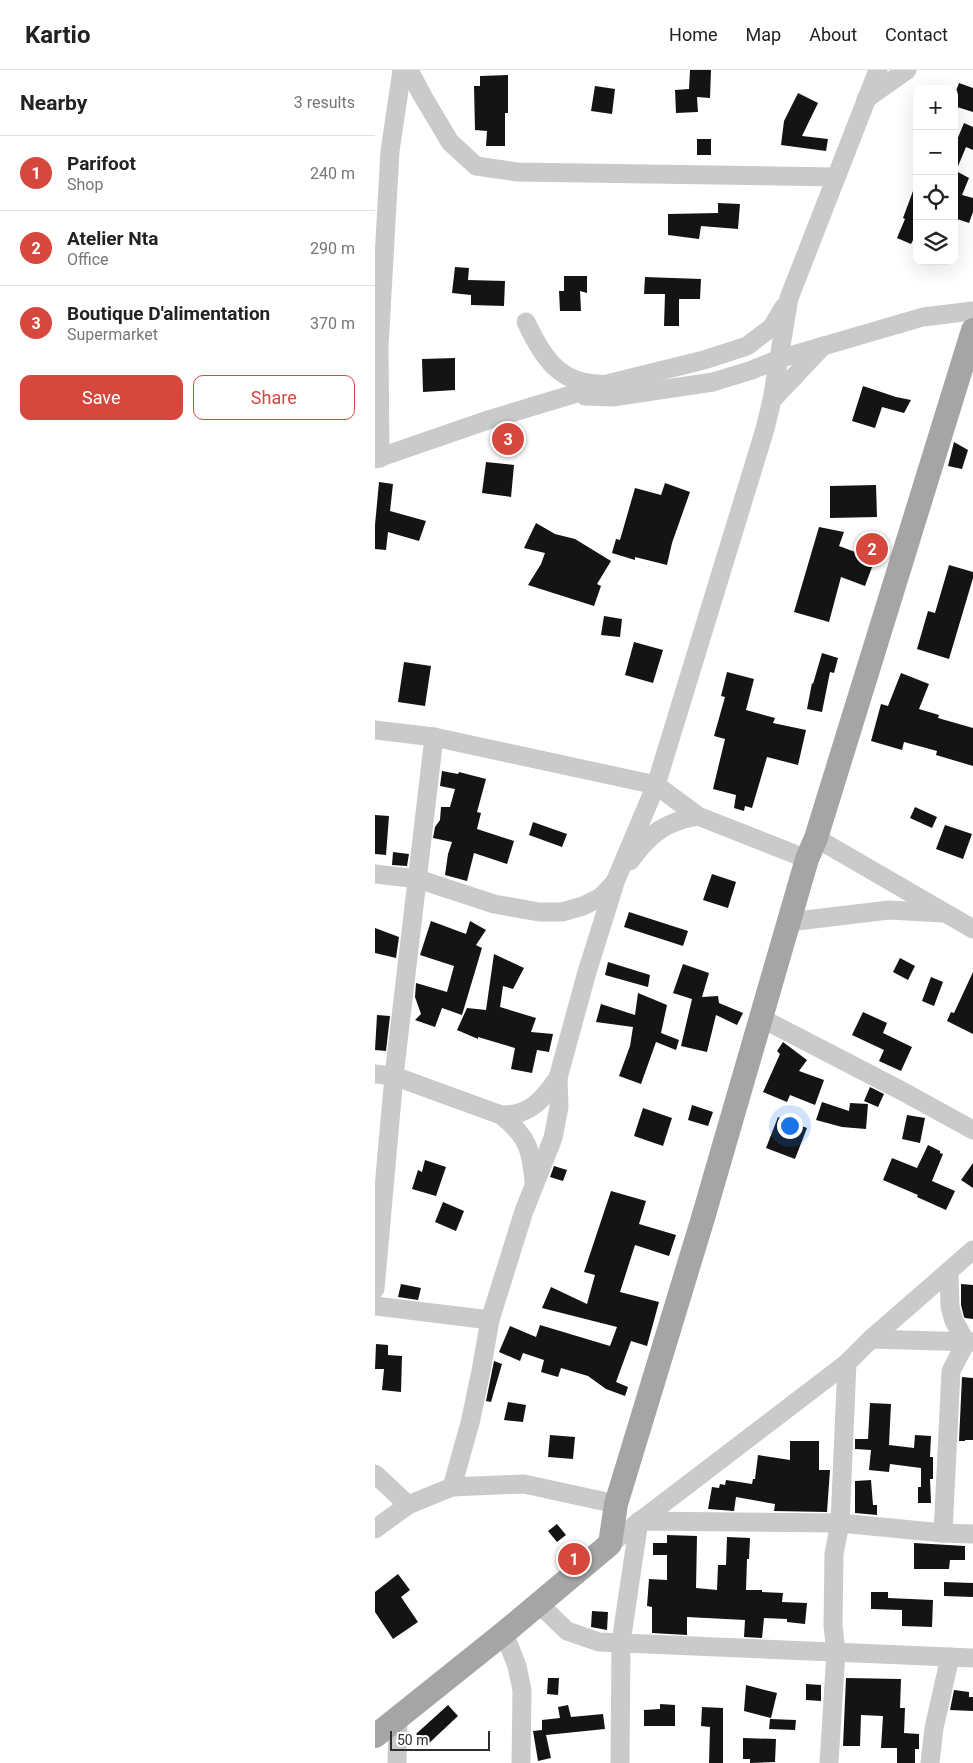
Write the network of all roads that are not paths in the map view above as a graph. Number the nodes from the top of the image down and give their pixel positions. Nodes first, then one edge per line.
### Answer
1 (402, 70) edge
2 (409, 70) edge
3 (878, 70) edge
4 (907, 70) edge
5 (866, 99) junction
6 (836, 177) junction
7 (789, 298) junction
8 (973, 311) edge
9 (527, 322) dead end
10 (973, 330) edge
11 (823, 346) junction
12 (779, 359) junction
13 (607, 384) junction
14 (571, 395) junction
15 (772, 400) junction
16 (377, 459) edge
17 (375, 730) edge
18 (434, 737) junction
19 (656, 785) junction
20 (698, 816) junction
21 (812, 849) junction
22 (375, 874) edge
23 (418, 880) junction
24 (615, 882) junction
25 (948, 914) junction
26 (789, 922) junction
27 (973, 928) edge
28 (761, 1018) junction
29 (375, 1074) edge
30 (394, 1076) junction
31 (558, 1078) junction
32 (501, 1115) junction
33 (973, 1130) edge
34 (534, 1186) junction
35 (973, 1250) edge
36 (949, 1273) junction
37 (375, 1289) edge
38 (375, 1306) edge
39 (490, 1320) junction
40 (871, 1340) junction
41 (938, 1340) junction
42 (969, 1342) edge
43 (847, 1363) junction
44 (951, 1371) junction
45 (375, 1474) edge
46 (452, 1487) junction
47 (616, 1504) junction
48 (408, 1505) junction
49 (639, 1521) junction
50 (840, 1523) junction
51 (375, 1530) edge
52 (943, 1533) junction
53 (973, 1534) edge
54 (610, 1544) junction
55 (539, 1604) junction
56 (504, 1633) junction
57 (621, 1642) junction
58 (835, 1652) junction
59 (950, 1657) junction
60 (973, 1658) edge
61 (397, 1718) junction
62 (375, 1736) edge
63 (397, 1763) edge
64 (521, 1763) edge
65 (620, 1763) edge
66 (829, 1763) edge
67 (930, 1763) edge

1 - 16 street
2 - 6 street
3 - 5 street
4 - 5 street
5 - 6 street
6 - 7 street
7 - 12 street
7 - 13 street
8 - 11 street
9 - 13 street
10 - 21 main road
11 - 12 street
11 - 15 street
12 - 14 street
12 - 15 street
13 - 14 street
14 - 16 street
15 - 19 street
17 - 18 street
18 - 19 street
18 - 23 street
19 - 20 street
19 - 24 street
20 - 21 street
20 - 24 street
21 - 25 street
21 - 26 main road
22 - 23 street
23 - 24 street
23 - 30 street
24 - 31 street
25 - 26 street
25 - 27 street
26 - 28 main road
28 - 33 street
28 - 47 main road
29 - 30 street
30 - 32 street
30 - 37 street
31 - 32 street
31 - 34 street
32 - 34 street
34 - 39 street
35 - 36 street
36 - 40 street
36 - 42 street
38 - 39 street
39 - 46 street
40 - 41 street
40 - 43 street
41 - 42 street
41 - 44 street
42 - 44 street
43 - 49 street
43 - 50 street
44 - 52 street
45 - 48 street
46 - 47 street
46 - 48 street
47 - 54 main road
48 - 51 street
49 - 50 street
49 - 54 street
49 - 57 street
50 - 52 street
50 - 58 street
52 - 53 street
54 - 55 main road
55 - 56 main road
55 - 57 street
56 - 61 main road
56 - 64 street
57 - 58 street
57 - 65 street
58 - 59 street
58 - 66 street
59 - 60 street
59 - 67 street
61 - 62 main road
61 - 63 street

